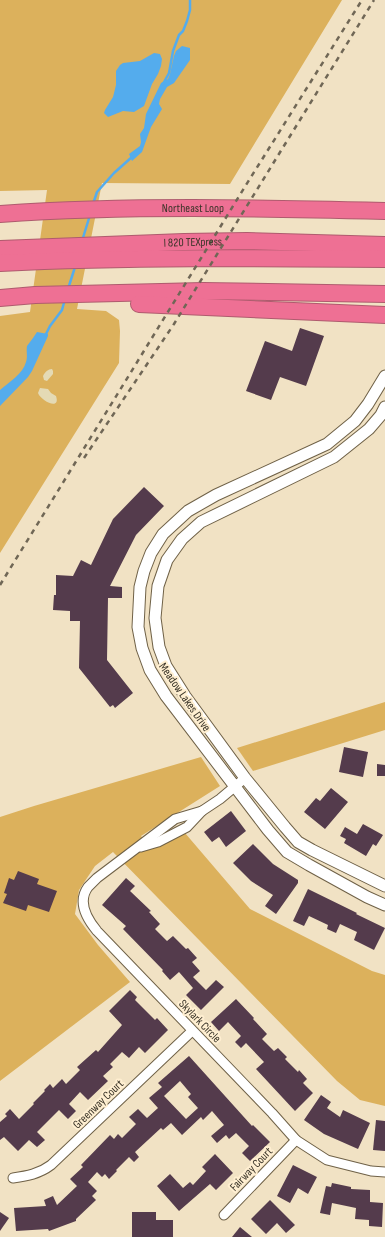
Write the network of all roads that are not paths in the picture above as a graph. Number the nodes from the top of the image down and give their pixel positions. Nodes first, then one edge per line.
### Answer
1 (0, 206) edge
2 (52, 210) junction
3 (385, 211) edge
4 (0, 214) edge
5 (385, 245) edge
6 (0, 249) edge
7 (96, 252) junction
8 (42, 254) junction
9 (385, 259) edge
10 (0, 263) edge
11 (385, 294) edge
12 (0, 298) edge
13 (89, 299) junction
14 (385, 315) edge
15 (385, 376) edge
16 (385, 407) edge
17 (246, 778) junction
18 (235, 786) junction
19 (202, 811) junction
20 (138, 848) junction
21 (385, 886) edge
22 (385, 905) edge
23 (192, 1031) junction
24 (296, 1140) junction
25 (385, 1172) edge
26 (12, 1178) dead end
27 (224, 1215) dead end

1 - 2 highway
2 - 3 highway, Northeast Loop
2 - 4 highway, Northeast Loop
5 - 7 highway, I 820 TEXpress
6 - 8 highway, I 820 TEXpress
7 - 8 highway, I 820 TEXpress
7 - 9 highway, I 820 TEXpress
8 - 10 highway, I 820 TEXpress
11 - 13 highway
12 - 13 highway
13 - 14 highway
15 - 18 street, Meadow Lakes Drive
16 - 17 street, Meadow Lakes Drive
17 - 18 street, Skylark Circle
17 - 21 street, Meadow Lakes Drive
18 - 19 street, Skylark Circle
18 - 22 street, Meadow Lakes Drive
19 - 20 street, Skylark Circle
19 - 20 street, Skylark Circle
20 - 23 street, Skylark Circle
23 - 24 street, Skylark Circle
23 - 26 street, Greenway Court
24 - 25 street, Skylark Circle
24 - 27 street, Fairway Court

